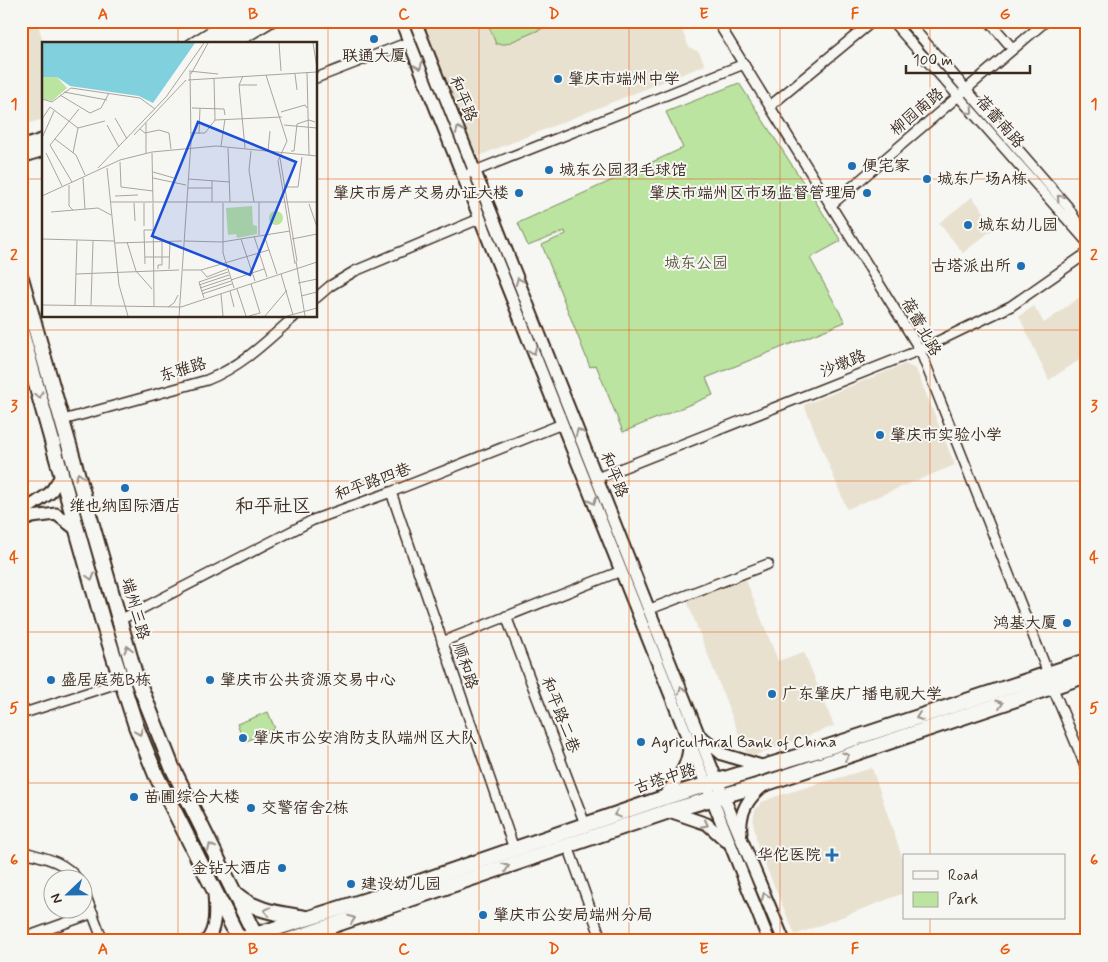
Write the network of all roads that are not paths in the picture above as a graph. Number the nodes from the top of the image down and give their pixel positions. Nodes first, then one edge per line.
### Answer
1 (227, 21) edge
2 (240, 21) edge
3 (259, 21) edge
4 (273, 21) edge
5 (401, 21) edge
6 (415, 21) edge
7 (873, 21) edge
8 (892, 21) edge
9 (907, 21) edge
10 (990, 21) edge
11 (1046, 21) edge
12 (719, 22) edge
13 (193, 42) edge
14 (206, 42) edge
15 (224, 42) edge
16 (238, 42) edge
17 (409, 42) junction
18 (1013, 49) junction
19 (744, 64) junction
20 (318, 77) edge
21 (966, 90) junction
22 (958, 97) junction
23 (770, 106) junction
24 (42, 133) edge
25 (42, 140) edge
26 (21, 146) edge
27 (42, 151) edge
28 (42, 155) edge
29 (26, 156) edge
30 (21, 164) edge
31 (475, 171) junction
32 (462, 175) junction
33 (831, 205) junction
34 (480, 219) junction
35 (1087, 241) edge
36 (1087, 253) edge
37 (21, 278) edge
38 (318, 296) edge
39 (25, 304) edge
40 (293, 318) edge
41 (21, 331) edge
42 (920, 350) junction
43 (63, 420) junction
44 (562, 424) junction
45 (62, 475) junction
46 (597, 478) junction
47 (390, 492) junction
48 (21, 513) edge
49 (21, 522) edge
50 (78, 530) junction
51 (768, 564) dead end
52 (621, 571) junction
53 (650, 610) junction
54 (506, 616) junction
55 (120, 620) junction
56 (442, 642) junction
57 (1087, 661) edge
58 (1087, 674) edge
59 (1050, 680) junction
60 (122, 682) junction
61 (21, 714) edge
62 (700, 735) junction
63 (689, 741) junction
64 (819, 750) junction
65 (826, 763) junction
66 (765, 767) junction
67 (1087, 770) edge
68 (712, 783) junction
69 (767, 783) junction
70 (717, 797) junction
71 (663, 798) junction
72 (669, 811) junction
73 (585, 824) junction
74 (568, 846) junction
75 (738, 847) junction
76 (514, 849) junction
77 (21, 851) edge
78 (70, 870) edge
79 (214, 890) junction
80 (232, 891) junction
81 (375, 904) junction
82 (92, 908) edge
83 (94, 913) junction
84 (308, 919) junction
85 (256, 938) edge
86 (304, 938) edge
87 (21, 939) edge
88 (238, 940) edge
89 (103, 941) edge
90 (206, 941) edge
91 (287, 941) edge
92 (602, 941) edge
93 (769, 941) edge
94 (784, 941) edge

1 - 13 street
2 - 14 main road
3 - 15 main road
4 - 16 street
5 - 17 main road, 和平路
31 -> 6 main road, 和平路
7 - 23 street
8 - 22 street, 蓓蕾南路
9 - 21 street, 蓓蕾南路
10 - 18 street
11 - 18 street, 柳园南路
12 - 19 street, 蓓蕾北路
17 - 20 street
17 -> 32 main road, 和平路
18 - 21 street, 柳园南路
19 - 23 street, 蓓蕾北路
19 - 31 street
21 - 22 street, 柳园南路
35 -> 21 street, 蓓蕾南路
22 - 33 street, 柳园南路
22 -> 35 street, 蓓蕾南路
23 - 33 street, 蓓蕾北路
24 - 26 street
25 - 26 main road
27 - 29 main road
28 - 29 street
29 - 30 main road
31 - 32 street
46 -> 31 main road, 和平路
32 - 34 main road, 和平路
33 - 42 street, 蓓蕾北路
34 - 38 street
34 -> 44 main road, 和平路
36 - 42 street, 沙墩路
37 - 39 main road, 端州三路
39 - 43 main road, 端州三路
40 - 43 street, 东雅路
41 -> 45 main road, 端州三路
42 - 46 street, 沙墩路
42 - 59 street, 蓓蕾北路
55 -> 43 main road, 端州三路
44 - 47 street, 和平路四巷
44 -> 52 main road, 和平路
45 - 48 main road
45 - 50 main road, 端州三路
46 - 53 main road, 和平路
47 - 55 street, 和平路四巷
47 - 56 street, 顺和路
49 - 50 main road
50 -> 60 main road, 端州三路
51 - 53 street
52 - 54 street
52 - 63 main road, 和平路
62 -> 53 main road, 和平路
54 - 56 street
54 - 73 street, 和平路二巷
80 -> 55 main road, 端州三路
56 - 76 street, 顺和路
57 - 59 main road, 古塔中路
58 - 59 main road, 古塔中路
59 -> 64 main road, 古塔中路
65 -> 59 main road, 古塔中路
59 - 67 street, 蓓蕾北路
60 - 61 street
60 -> 79 main road, 端州三路
62 - 66 main road
62 - 68 main road, 和平路
63 - 68 main road, 和平路
63 - 71 main road
64 - 65 main road
64 - 66 main road, 古塔中路
65 - 69 main road, 古塔中路
66 - 68 main road, 古塔中路
68 - 70 main road, 和平路
68 - 71 main road, 古塔中路
69 - 70 main road, 古塔中路
69 - 75 main road
70 - 72 main road, 古塔中路
70 - 75 main road, 和平路
71 -> 73 main road, 古塔中路
72 - 74 main road, 古塔中路
72 -> 75 main road
73 - 76 main road, 古塔中路
81 -> 74 main road, 古塔中路
74 - 92 street
75 - 93 main road, 和平路
94 -> 75 main road, 和平路
76 - 81 main road, 古塔中路
77 - 78 street
79 - 88 main road, 端州三路
79 - 90 main road
84 -> 80 main road
80 - 85 main road, 端州三路
81 - 84 main road, 古塔中路
86 -> 81 main road, 古塔中路
82 - 83 street
83 - 87 street
83 - 89 street
84 - 85 main road, 古塔中路
85 - 88 main road, 古塔中路
86 - 91 main road, 古塔中路

